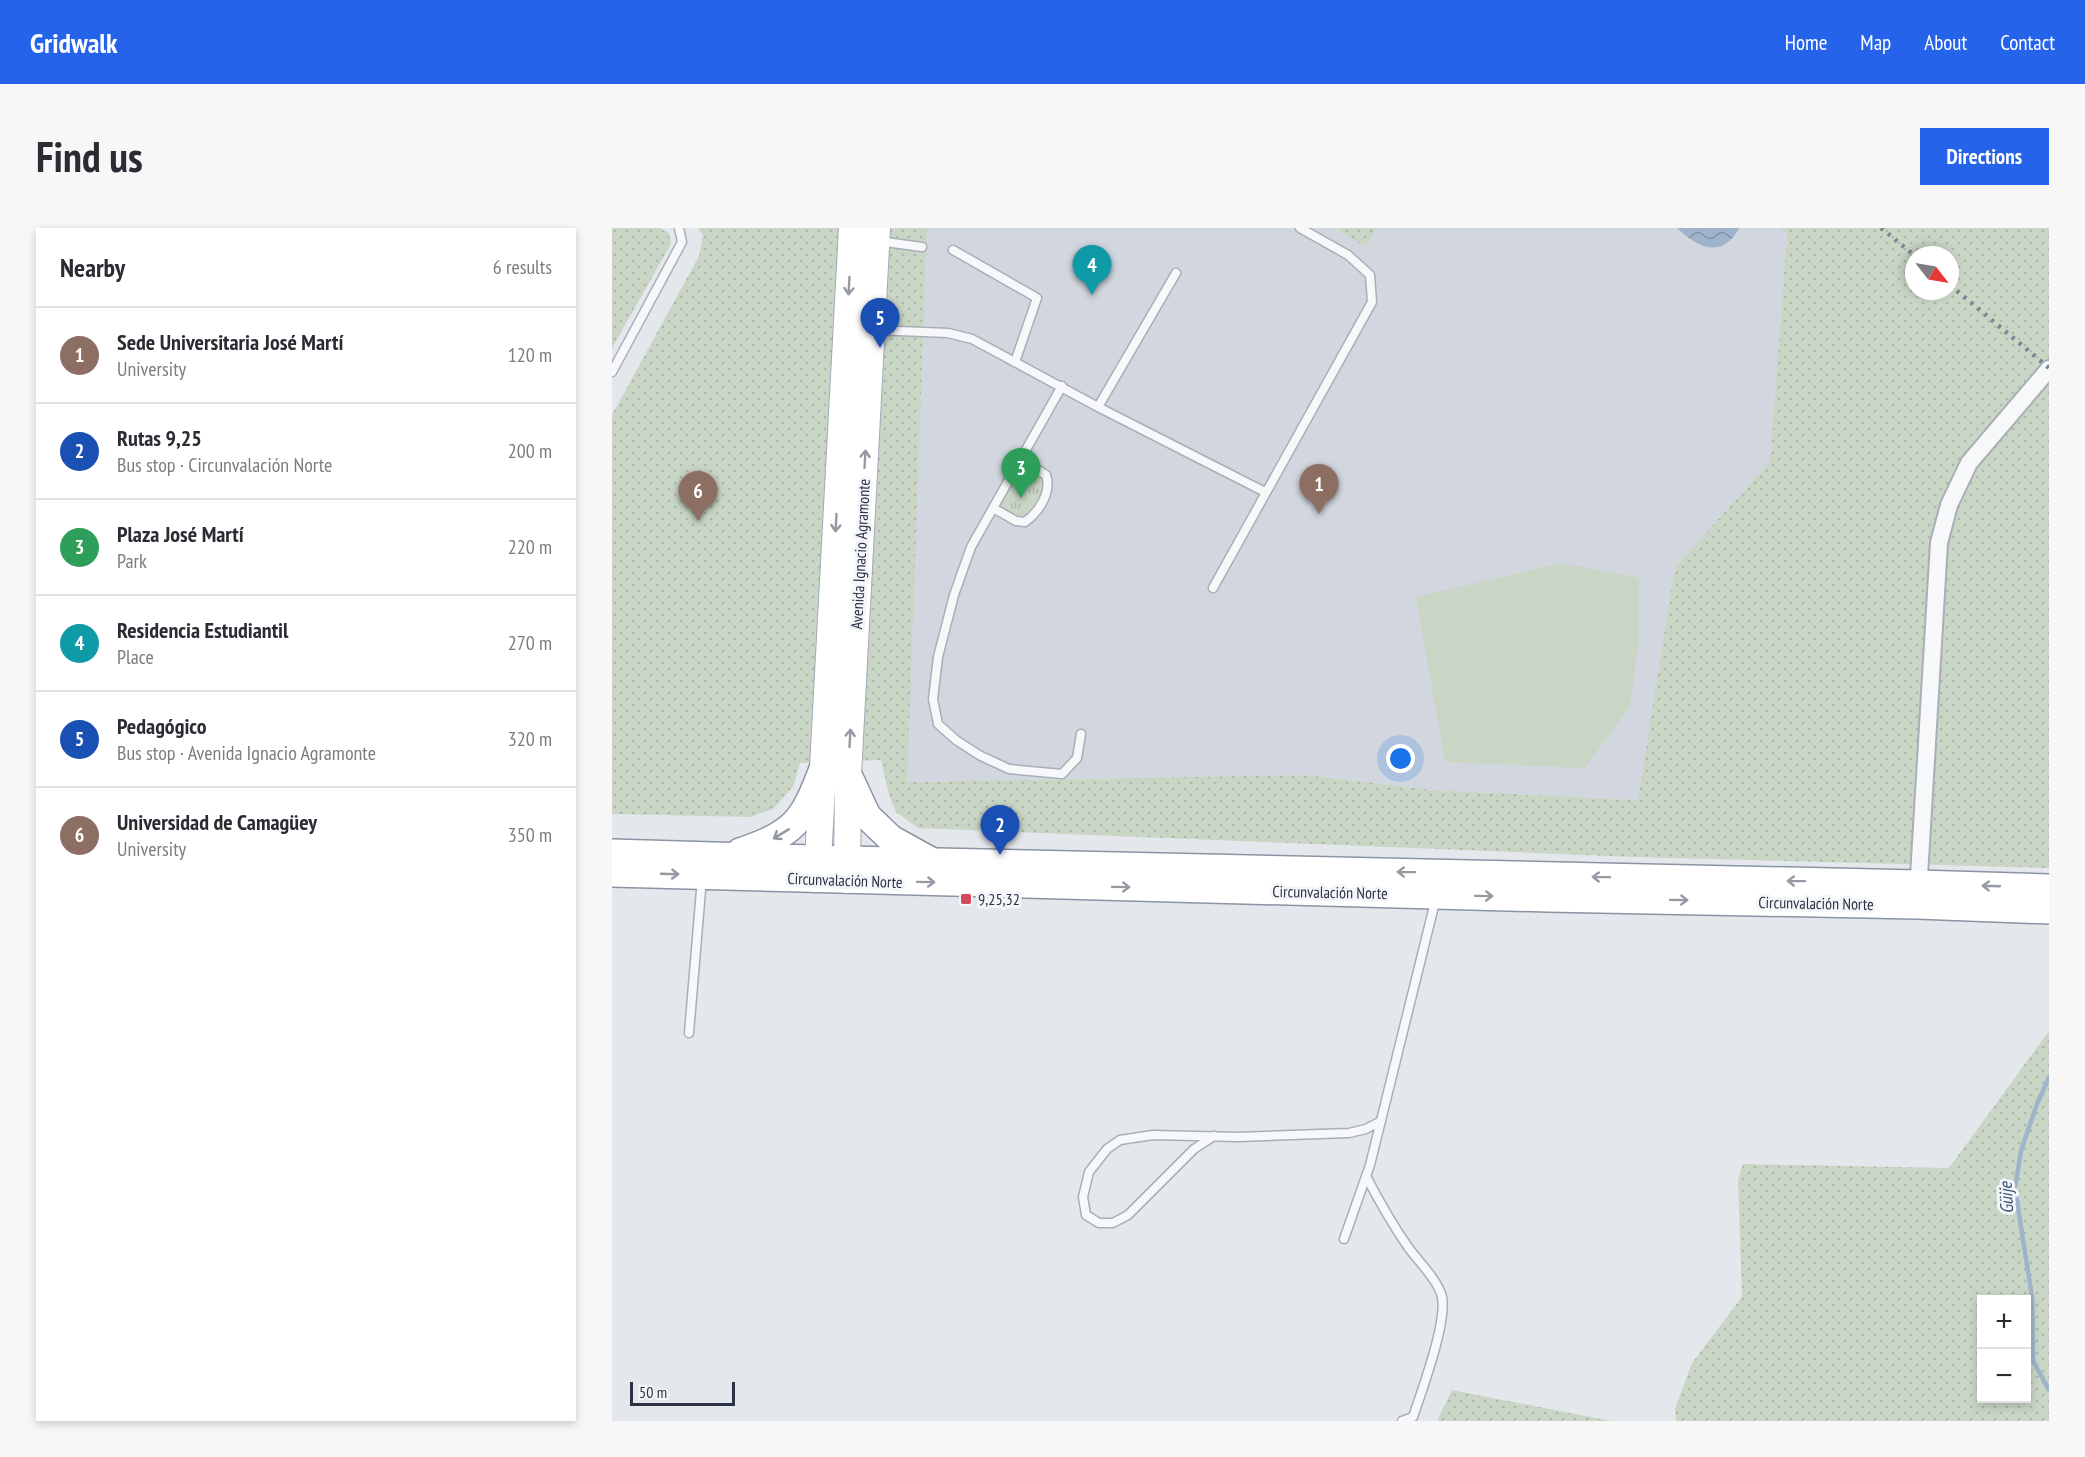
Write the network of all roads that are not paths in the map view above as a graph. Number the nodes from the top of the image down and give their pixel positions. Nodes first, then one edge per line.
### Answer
1 (679, 228) edge
2 (1300, 228) edge
3 (864, 237) edge
4 (922, 247) dead end
5 (953, 250) dead end
6 (1176, 273) dead end
7 (859, 330) junction
8 (1015, 362) junction
9 (2049, 369) edge
10 (612, 372) edge
11 (1062, 386) junction
12 (1098, 407) junction
13 (1020, 459) junction
14 (1265, 492) junction
15 (993, 508) junction
16 (1212, 588) dead end
17 (1081, 734) dead end
18 (836, 772) junction
19 (612, 853) edge
20 (729, 856) junction
21 (933, 862) junction
22 (817, 869) junction
23 (846, 870) junction
24 (612, 873) edge
25 (702, 875) junction
26 (2049, 888) edge
27 (1918, 894) junction
28 (1437, 895) junction
29 (2049, 910) edge
30 (689, 1034) dead end
31 (1381, 1122) junction
32 (1214, 1136) junction
33 (1366, 1176) junction
34 (1344, 1239) dead end
35 (1402, 1421) edge

1 - 10 lane
2 - 14 lane
3 - 4 lane
3 - 7 main road, Avenida Ignacio Agramonte
5 - 8 lane
6 - 12 lane
7 - 8 lane
7 - 18 main road, Avenida Ignacio Agramonte
8 - 11 lane
9 - 27 street
11 - 12 lane
11 - 13 lane
12 - 14 lane
13 - 15 lane
13 - 15 lane
14 - 16 lane
15 - 17 lane
18 -> 20 highway
18 - 21 highway
18 - 22 main road, Avenida Ignacio Agramonte
18 - 23 main road, Avenida Ignacio Agramonte
19 - 20 highway, Circunvalación Norte
20 - 22 highway, Circunvalación Norte
21 - 23 highway, Circunvalación Norte
27 -> 21 highway, Circunvalación Norte
22 - 23 highway, Circunvalación Norte
22 - 25 highway, Circunvalación Norte
23 -> 28 highway, Circunvalación Norte
24 -> 25 highway, Circunvalación Norte
25 - 30 lane
26 -> 27 highway, Circunvalación Norte
28 -> 27 highway, Circunvalación Norte
27 - 29 highway, Circunvalación Norte
28 - 31 lane
31 - 32 lane
31 - 33 lane
32 - 32 lane
33 - 34 lane
33 - 35 lane

